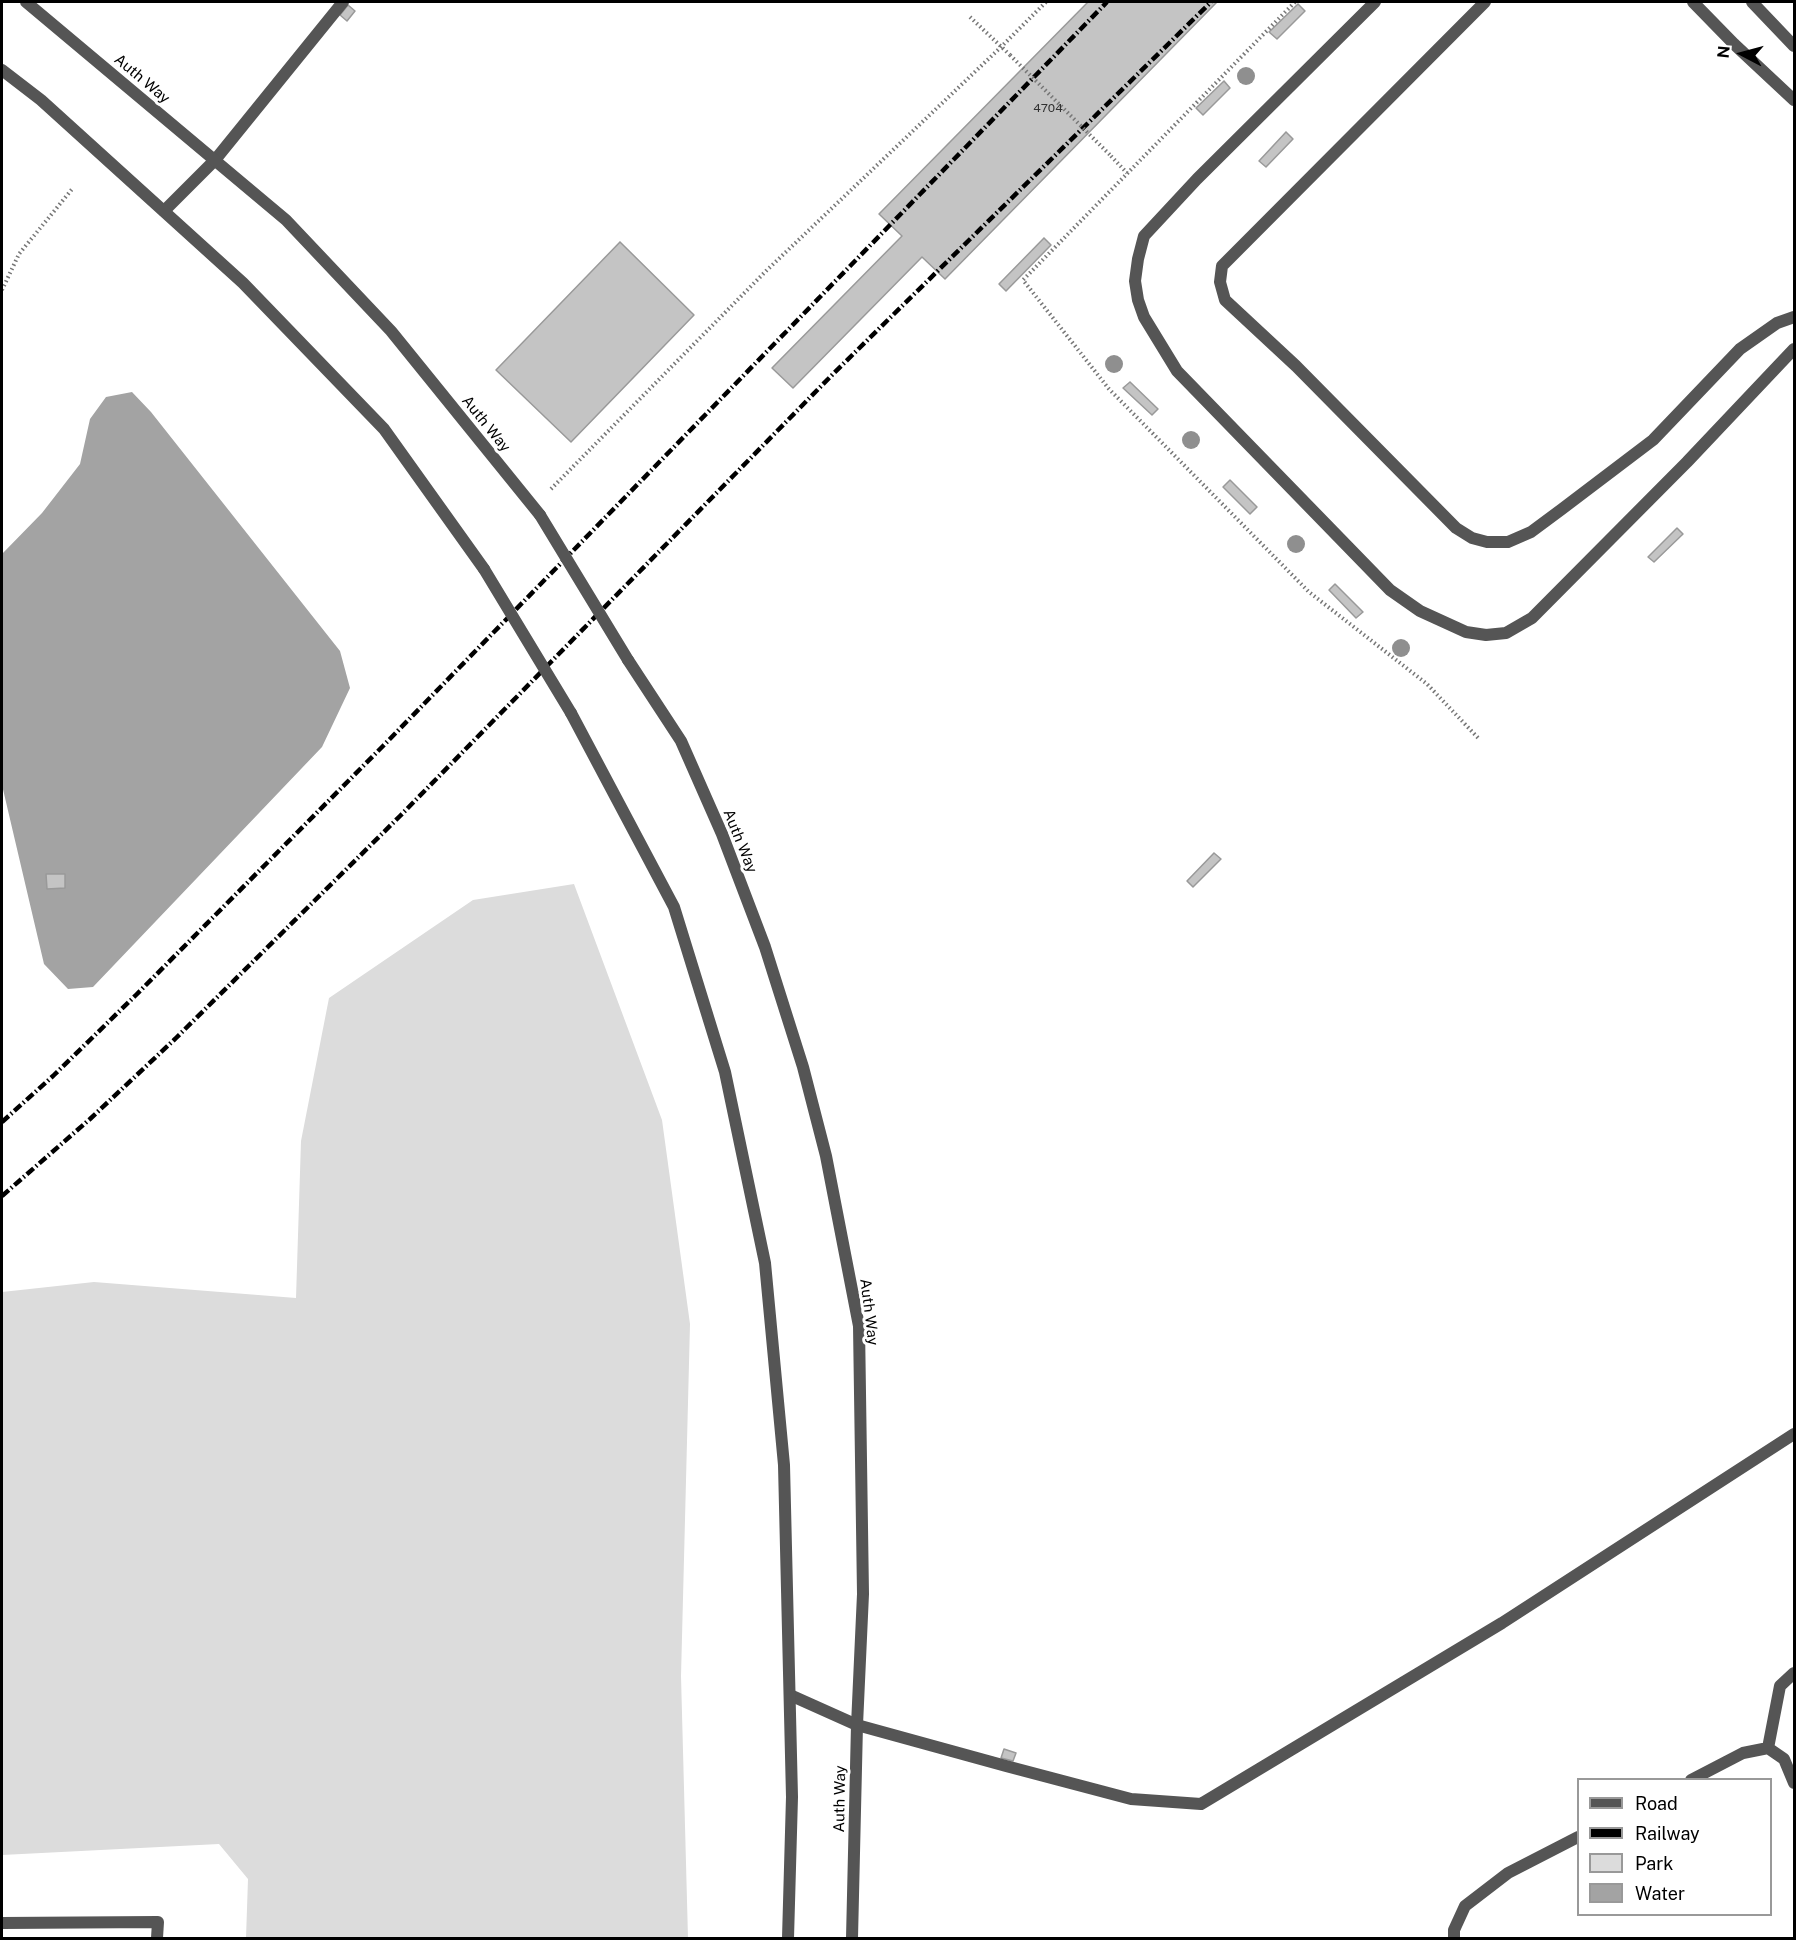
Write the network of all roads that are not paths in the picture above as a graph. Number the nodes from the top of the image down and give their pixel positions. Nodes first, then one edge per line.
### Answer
1 (26, 2) edge
2 (343, 2) edge
3 (1375, 2) edge
4 (1485, 2) edge
5 (1693, 2) edge
6 (1752, 2) edge
7 (1794, 45) edge
8 (2, 70) edge
9 (1794, 100) edge
10 (214, 160) junction
11 (164, 211) junction
12 (1794, 317) edge
13 (1794, 349) edge
14 (1794, 1434) edge
15 (1794, 1673) edge
16 (790, 1695) junction
17 (857, 1725) junction
18 (1768, 1748) junction
19 (1693, 1778) edge
20 (1794, 1784) edge
21 (1577, 1838) edge
22 (2, 1923) edge
23 (157, 1938) edge
24 (788, 1938) edge
25 (852, 1938) edge
26 (1454, 1938) edge

1 - 10 street, Auth Way
2 - 10 street
3 - 13 street
4 - 12 street
5 - 9 street
6 - 7 street
8 - 11 street
10 - 11 street
10 - 17 street, Auth Way, bridge
11 - 16 street, bridge
14 - 17 street
15 - 18 street
16 - 17 street
16 - 24 street
17 - 25 street, Auth Way
18 - 19 street
18 - 20 street
21 - 26 street
22 - 23 street

